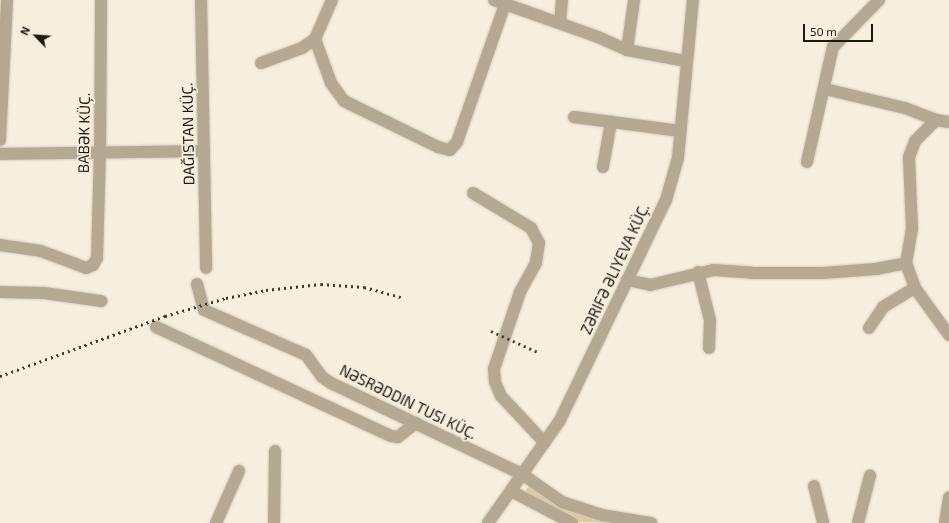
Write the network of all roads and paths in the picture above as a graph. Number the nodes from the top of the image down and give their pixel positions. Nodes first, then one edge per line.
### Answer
1 (7, 0) edge
2 (101, 0) edge
3 (201, 0) edge
4 (332, 0) edge
5 (562, 0) edge
6 (634, 0) edge
7 (693, 0) edge
8 (879, 0) edge
9 (500, 2) edge
10 (560, 23) junction
11 (315, 39) junction
12 (627, 50) junction
13 (686, 61) junction
14 (261, 63) dead end
15 (825, 89) junction
16 (574, 117) dead end
17 (936, 120) junction
18 (611, 122) junction
19 (949, 122) edge
20 (680, 131) junction
21 (0, 140) edge
22 (204, 151) junction
23 (0, 154) edge
24 (100, 154) junction
25 (807, 162) dead end
26 (603, 167) dead end
27 (473, 193) dead end
28 (0, 245) edge
29 (906, 263) junction
30 (206, 268) dead end
31 (698, 272) junction
32 (627, 280) junction
33 (197, 284) dead end
34 (915, 288) junction
35 (0, 292) edge
36 (101, 301) dead end
37 (156, 327) dead end
38 (869, 328) dead end
39 (949, 335) edge
40 (709, 348) dead end
41 (416, 423) junction
42 (545, 443) junction
43 (275, 451) dead end
44 (239, 471) dead end
45 (522, 474) junction
46 (870, 476) dead end
47 (814, 486) dead end
48 (511, 491) junction
49 (949, 497) edge
50 (216, 523) edge
51 (274, 523) edge
52 (488, 523) edge
53 (572, 523) edge
54 (651, 523) edge
55 (823, 523) edge
56 (858, 523) edge
57 (945, 523) edge

1 - 21 street
2 - 24 street, BABƏK KÜÇ.
3 - 22 street
4 - 11 street
5 - 10 street
6 - 12 street
7 - 13 street, ZƏRIFƏ ƏLIYEVA KÜÇ.
8 - 15 street
9 - 10 street
9 - 11 street
10 - 12 street
11 - 14 street
12 - 13 street
13 - 20 street, ZƏRIFƏ ƏLIYEVA KÜÇ.
15 - 17 street
15 - 25 street
16 - 18 street
17 - 19 street
17 - 29 street
18 - 20 street
18 - 26 street
20 - 32 street, ZƏRIFƏ ƏLIYEVA KÜÇ.
22 - 24 street
22 - 30 street
23 - 24 street
24 - 28 street, BABƏK KÜÇ.
27 - 42 street
29 - 31 street
29 - 34 street
31 - 32 street
31 - 40 street
32 - 42 street, ZƏRIFƏ ƏLIYEVA KÜÇ.
33 - 41 street, NƏSRƏDDIN TUSI KÜÇ.
34 - 38 street
34 - 39 street
35 - 36 street
37 - 41 street
41 - 45 street, NƏSRƏDDIN TUSI KÜÇ.
42 - 45 street, ZƏRIFƏ ƏLIYEVA KÜÇ.
43 - 51 street
44 - 50 street
45 - 48 street, ZƏRIFƏ ƏLIYEVA KÜÇ.
45 - 54 street, NƏSRƏDDIN TUSI KÜÇ.
46 - 56 street
47 - 55 street
48 - 52 street, ZƏRIFƏ ƏLIYEVA KÜÇ.
48 - 53 street
49 - 57 street

